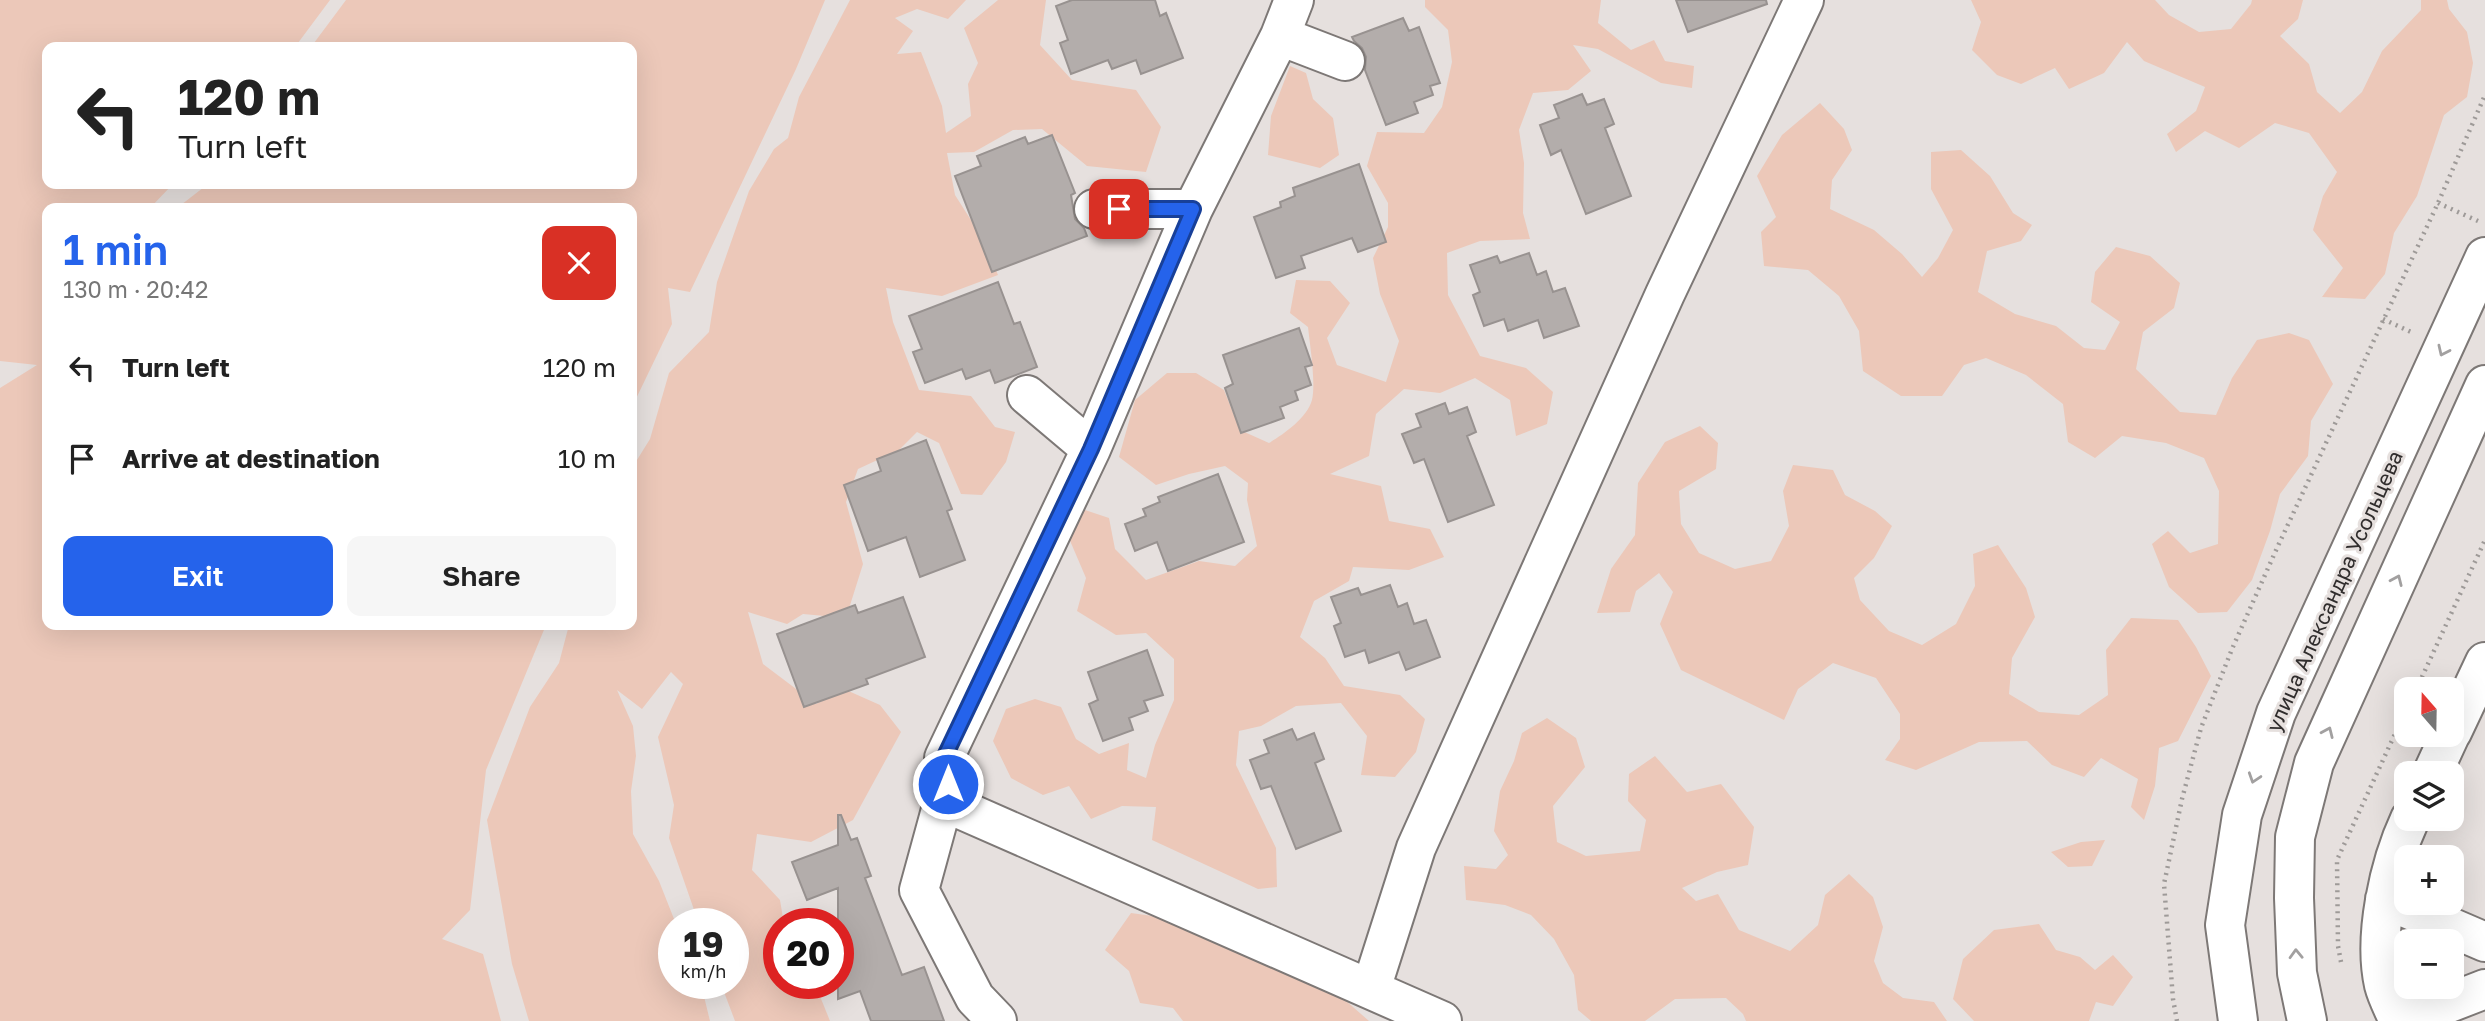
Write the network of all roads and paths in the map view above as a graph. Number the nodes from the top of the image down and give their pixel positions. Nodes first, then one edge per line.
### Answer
1 (1294, 0) edge
2 (1804, 0) edge
3 (1280, 36) junction
4 (1345, 61) dead end
5 (2485, 95) edge
6 (2438, 203) junction
7 (1094, 209) dead end
8 (1193, 209) junction
9 (2485, 224) edge
10 (2480, 281) edge
11 (2485, 385) edge
12 (1027, 396) dead end
13 (1091, 449) junction
14 (2485, 540) edge
15 (2485, 662) edge
16 (2422, 677) edge
17 (2464, 706) edge
18 (948, 784) junction
19 (2406, 831) edge
20 (2385, 899) junction
21 (2485, 942) edge
22 (1371, 989) junction
23 (2485, 989) edge
24 (997, 1021) edge
25 (1442, 1021) edge
26 (2178, 1021) edge
27 (2238, 1021) edge
28 (2307, 1021) edge
29 (2401, 1021) edge

1 - 3 street
2 - 22 street
3 - 4 street
3 - 8 street
5 - 6 path
6 - 9 path
6 - 26 path
7 - 8 street
8 - 13 street
10 -> 27 street, улица Александра Усольцева
28 -> 11 street
12 - 13 street
13 - 18 street
14 - 16 path
15 - 17 street
18 - 22 street
18 - 24 street
19 - 20 street
20 - 21 street
20 - 29 street
22 - 25 street
23 - 29 street

